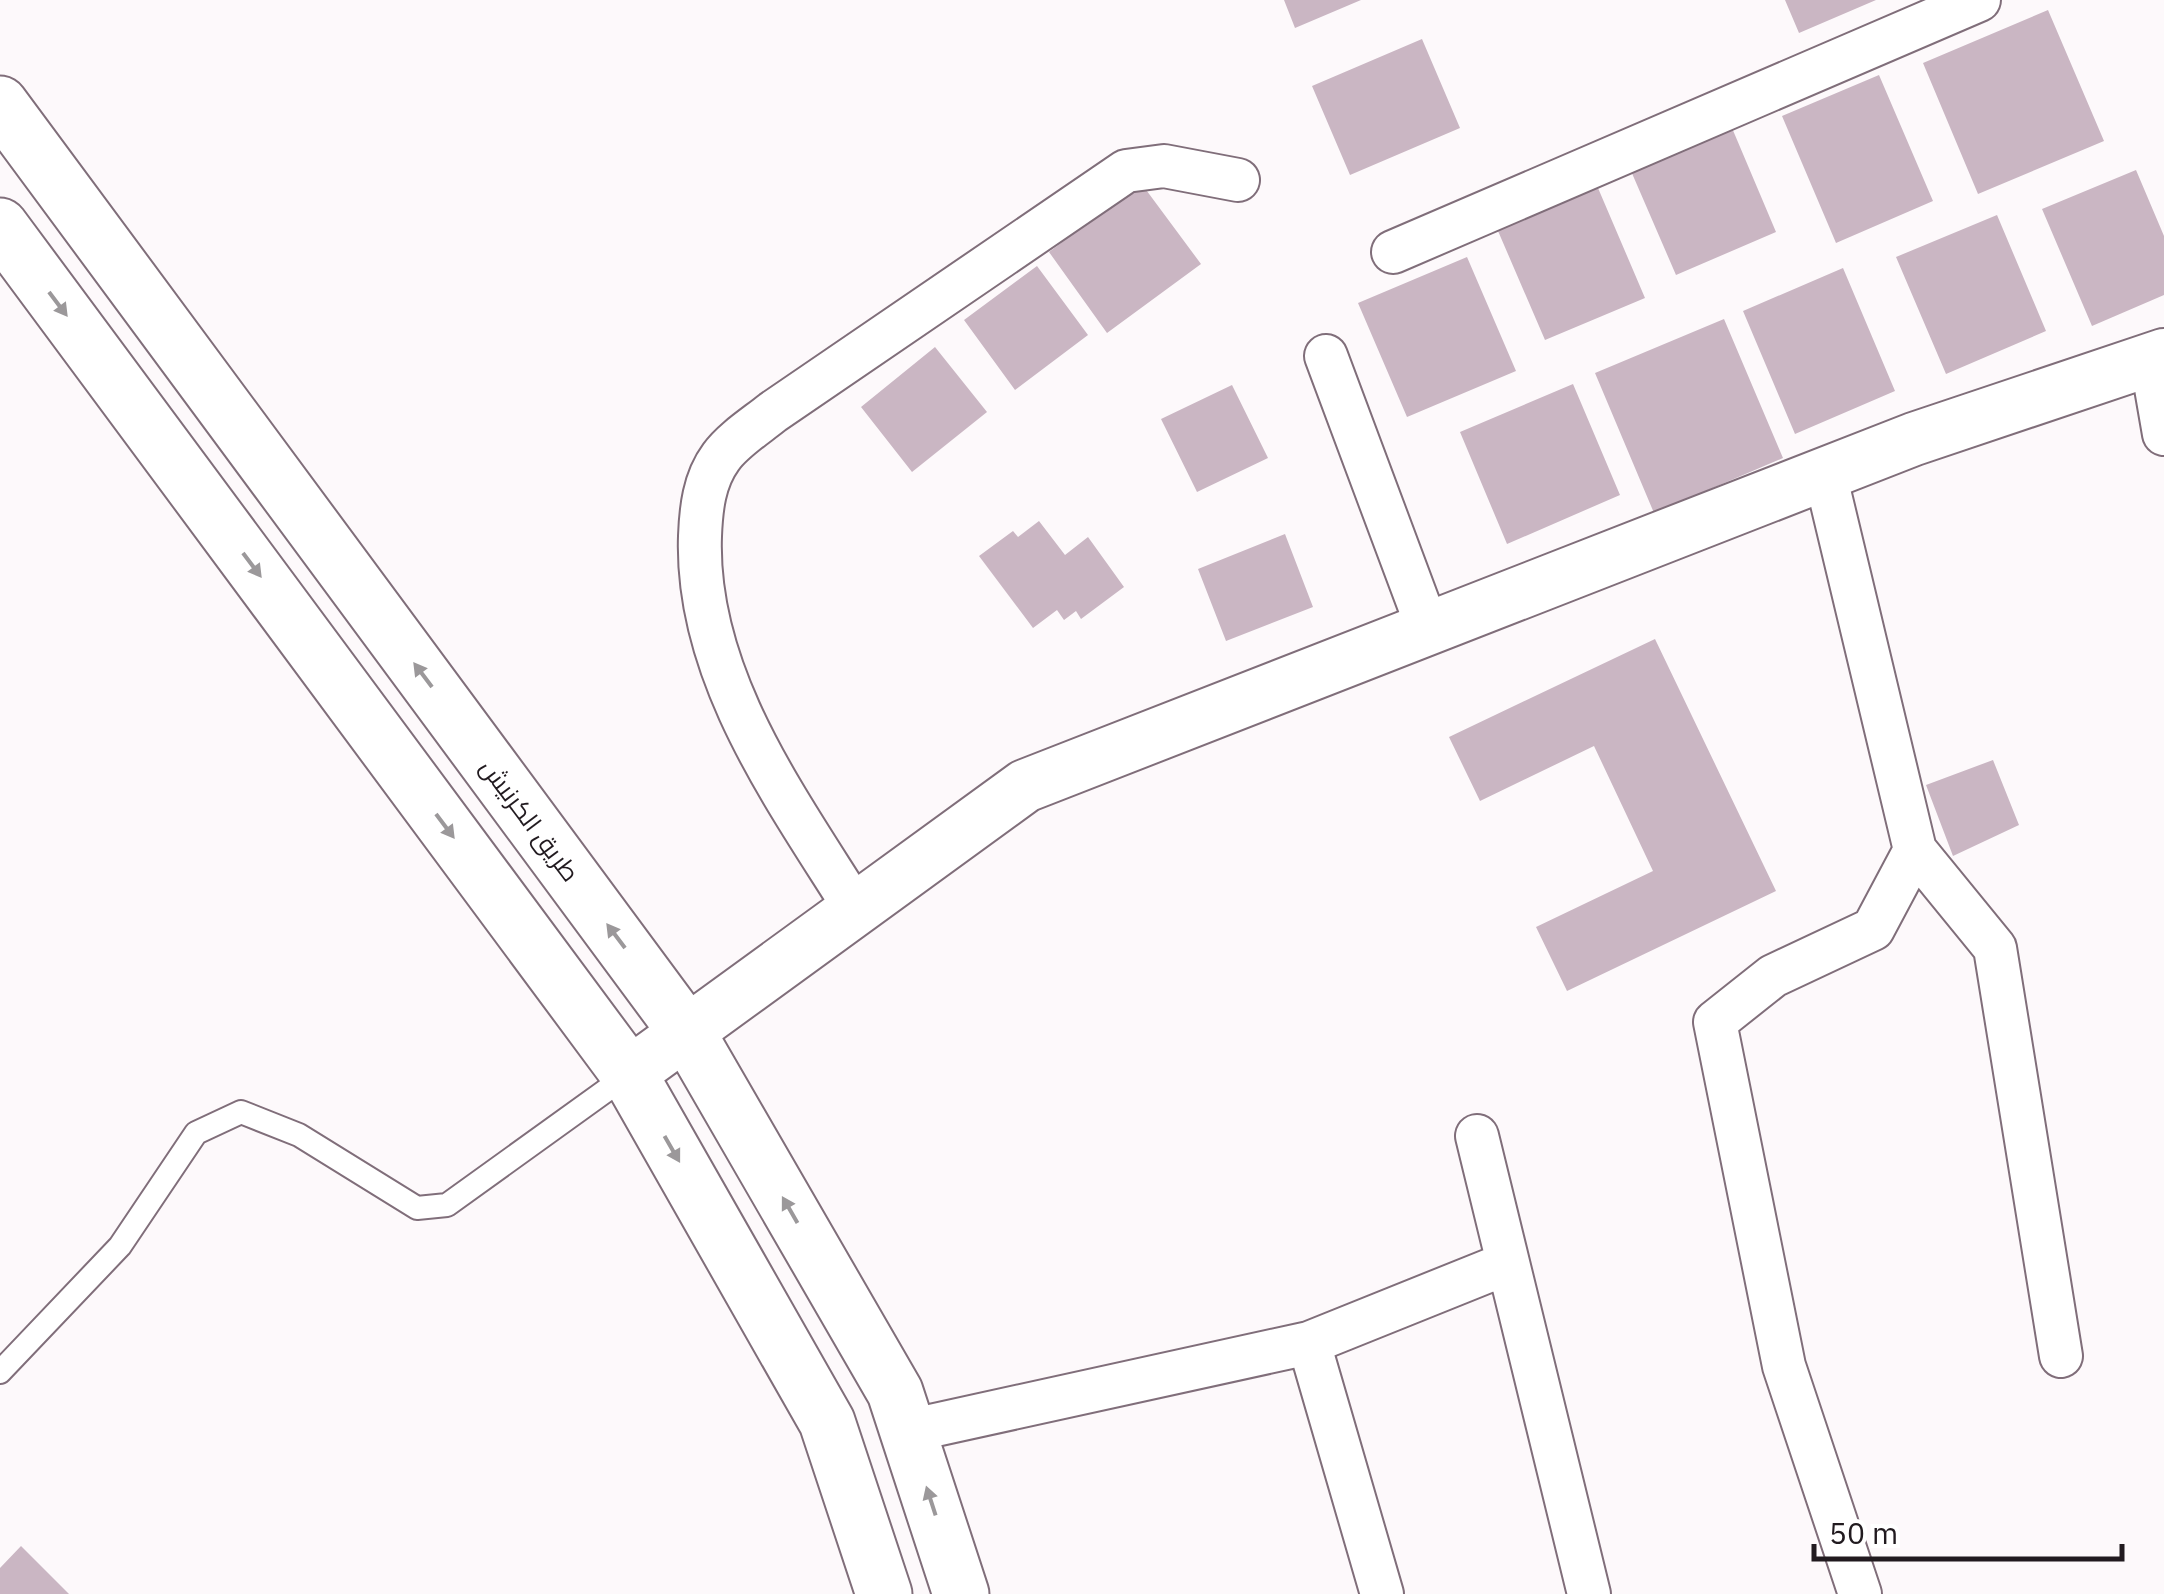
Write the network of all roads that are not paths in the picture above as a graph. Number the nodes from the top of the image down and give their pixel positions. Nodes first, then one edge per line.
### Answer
1 (1979, 0) edge
2 (0, 104) edge
3 (1238, 180) dead end
4 (0, 226) edge
5 (1394, 252) dead end
6 (1326, 356) dead end
7 (2158, 357) edge
8 (2164, 434) edge
9 (1825, 474) junction
10 (1428, 629) junction
11 (1915, 850) junction
12 (856, 910) junction
13 (688, 1034) junction
14 (630, 1074) junction
15 (1477, 1136) dead end
16 (1508, 1262) junction
17 (1310, 1342) junction
18 (2061, 1356) dead end
19 (0, 1372) edge
20 (908, 1430) junction
21 (884, 1594) edge
22 (961, 1594) edge
23 (1382, 1594) edge
24 (1589, 1594) edge
25 (1860, 1594) edge

1 - 5 street
13 -> 2 main road, طريق الكرنيش
3 - 12 street
4 -> 14 main road
6 - 10 street
7 - 8 street
7 - 9 street
9 - 10 street
9 - 11 street
10 - 12 street
11 - 18 street
11 - 25 street
12 - 13 street
13 - 14 street
20 -> 13 main road, طريق الكرنيش
14 - 19 lane
14 -> 21 main road
15 - 16 street
16 - 17 street
16 - 24 street
17 - 20 street
17 - 23 street
22 -> 20 main road, طريق الكرنيش

